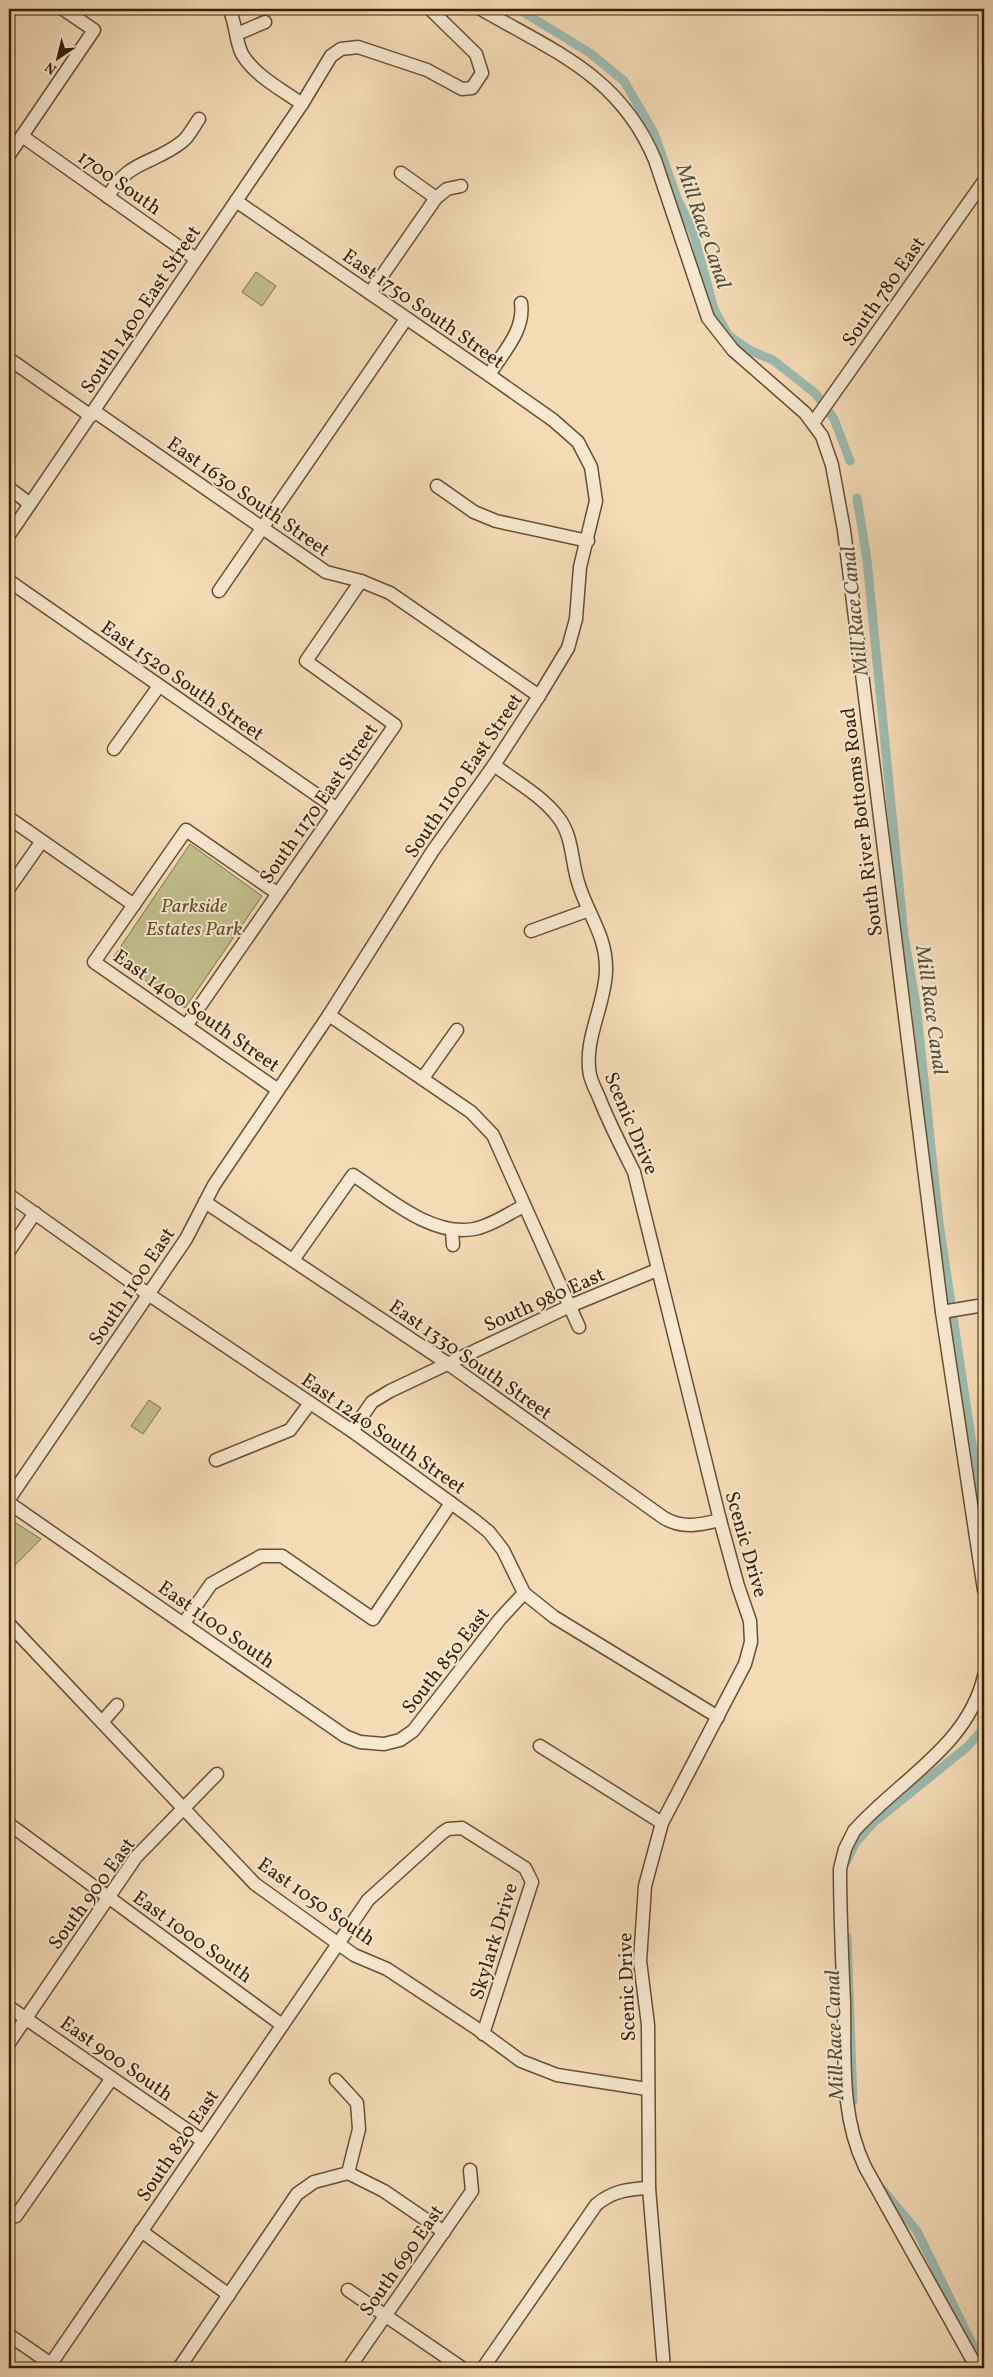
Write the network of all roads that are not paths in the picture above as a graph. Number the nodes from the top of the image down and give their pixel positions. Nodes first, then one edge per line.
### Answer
1 (63, 9) edge
2 (229, 9) edge
3 (430, 9) edge
4 (481, 9) edge
5 (266, 22) dead end
6 (237, 34) junction
7 (302, 104) junction
8 (199, 119) dead end
9 (22, 136) junction
10 (9, 155) edge
11 (401, 173) dead end
12 (984, 181) edge
13 (461, 186) dead end
14 (108, 197) junction
15 (436, 198) junction
16 (236, 201) junction
17 (196, 259) junction
18 (370, 293) junction
19 (521, 303) dead end
20 (406, 319) junction
21 (9, 359) edge
22 (488, 374) junction
23 (93, 414) junction
24 (813, 423) junction
25 (584, 453) joint
26 (437, 486) dead end
27 (9, 488) edge
28 (30, 504) junction
29 (262, 529) junction
30 (9, 535) edge
31 (588, 541) junction
32 (9, 581) edge
33 (361, 581) junction
34 (219, 591) dead end
35 (159, 686) junction
36 (539, 696) junction
37 (114, 750) dead end
38 (494, 764) junction
39 (336, 809) junction
40 (9, 818) edge
41 (42, 841) junction
42 (9, 888) edge
43 (277, 893) junction
44 (134, 905) junction
45 (589, 910) junction
46 (531, 931) dead end
47 (329, 1015) junction
48 (186, 1026) junction
49 (457, 1030) dead end
50 (423, 1078) junction
51 (278, 1090) junction
52 (9, 1195) edge
53 (205, 1202) junction
54 (524, 1206) junction
55 (35, 1213) junction
56 (452, 1230) junction
57 (453, 1245) dead end
58 (9, 1251) edge
59 (293, 1260) junction
60 (657, 1270) junction
61 (148, 1294) junction
62 (984, 1305) edge
63 (570, 1306) junction
64 (950, 1311) junction
65 (580, 1327) dead end
66 (447, 1363) junction
67 (310, 1403) junction
68 (352, 1431) junction
69 (216, 1460) dead end
70 (9, 1499) edge
71 (9, 1503) edge
72 (451, 1503) junction
73 (720, 1520) junction
74 (982, 1560) edge
75 (984, 1590) edge
76 (524, 1593) junction
77 (184, 1623) junction
78 (9, 1624) edge
79 (984, 1676) edge
80 (117, 1705) dead end
81 (718, 1717) junction
82 (102, 1722) junction
83 (391, 1743) joint
84 (540, 1746) dead end
85 (217, 1774) dead end
86 (183, 1807) junction
87 (662, 1823) junction
88 (9, 1824) edge
89 (108, 1898) junction
90 (337, 1943) junction
91 (9, 2007) edge
92 (26, 2019) junction
93 (282, 2025) junction
94 (483, 2034) junction
95 (9, 2043) edge
96 (112, 2078) junction
97 (336, 2080) dead end
98 (646, 2089) junction
99 (203, 2141) junction
100 (470, 2170) dead end
101 (348, 2173) junction
102 (648, 2188) junction
103 (16, 2216) dead end
104 (141, 2231) junction
105 (444, 2232) junction
106 (348, 2290) dead end
107 (229, 2295) junction
108 (385, 2316) junction
109 (9, 2334) edge
110 (50, 2366) edge
111 (179, 2368) edge
112 (349, 2368) edge
113 (462, 2368) edge
114 (484, 2368) edge
115 (664, 2368) edge
116 (977, 2368) edge

1 - 9 street
2 - 6 street
3 - 7 street, South 1400 East Street
4 - 24 street, South River Bottoms Road
5 - 6 street
6 - 7 street
7 - 16 street, South 1400 East Street
8 - 14 street
9 - 10 street
9 - 14 street, 1700 South
11 - 15 street
12 - 24 street, South 780 East
13 - 15 street
14 - 17 street, 1700 South
15 - 18 street
16 - 17 street, South 1400 East Street
16 - 18 street, East 1750 South Street
17 - 23 street, South 1400 East Street
18 - 20 street, East 1750 South Street
19 - 22 street
20 - 22 street, East 1750 South Street
20 - 29 street
21 - 23 street, East 1630 South Street
22 - 25 street, East 1750 South Street
23 - 28 street, South 1400 East Street
23 - 29 street, East 1630 South Street
24 - 64 street, South River Bottoms Road
25 - 31 street, South 1100 East Street
26 - 31 street
27 - 28 street
28 - 30 street, South 1400 East Street
29 - 33 street, East 1630 South Street
29 - 34 street
31 - 36 street, South 1100 East Street
32 - 35 street, East 1520 South Street
33 - 36 street, East 1630 South Street
33 - 39 street, South 1170 East Street
35 - 37 street
35 - 39 street, East 1520 South Street
36 - 38 street, South 1100 East Street
38 - 45 street, Scenic Drive
38 - 47 street, South 1100 East Street
39 - 43 street, South 1170 East Street
40 - 41 street
41 - 42 street
41 - 44 street
43 - 44 street
43 - 48 street, South 1170 East Street
44 - 48 street, East 1400 South Street
45 - 46 street
45 - 60 street, Scenic Drive
47 - 50 street
47 - 51 street, South 1100 East Street
48 - 51 street, East 1400 South Street
49 - 50 street
50 - 54 street
51 - 53 street, South 1100 East
52 - 55 street, East 1240 South Street
53 - 59 street, East 1330 South Street
53 - 61 street, South 1100 East
54 - 56 street
54 - 63 street
55 - 58 street
55 - 61 street, East 1240 South Street
56 - 57 street
56 - 59 street
59 - 66 street, East 1330 South Street
60 - 63 street, South 980 East
60 - 73 street, Scenic Drive
61 - 67 street, East 1240 South Street
61 - 70 street, South 1100 East
62 - 64 street
63 - 65 street
63 - 66 street, South 980 East
64 - 74 street, South River Bottoms Road
66 - 68 street, South 980 East
66 - 73 street, East 1330 South Street
67 - 68 street, East 1240 South Street
67 - 69 street
68 - 72 street, East 1240 South Street
71 - 77 street, East 1100 South
72 - 76 street, East 1240 South Street
72 - 77 street
73 - 81 street, Scenic Drive
74 - 75 street, South River Bottoms Road
76 - 81 street, East 1240 South Street
76 - 83 street, South 850 East
77 - 83 street, East 1100 South
78 - 82 street, East 1050 South
79 - 116 street
80 - 82 street
81 - 87 street, Scenic Drive
82 - 86 street, East 1050 South
84 - 87 street
85 - 86 street, South 900 East
86 - 89 street, South 900 East
86 - 90 street, East 1050 South
87 - 98 street, Scenic Drive
88 - 89 street, East 1000 South
89 - 92 street, South 900 East
89 - 93 street, East 1000 South
90 - 93 street, South 820 East
90 - 94 street, East 1050 South
90 - 94 street, Skylark Drive
91 - 92 street, East 900 South
92 - 95 street, South 900 East
92 - 96 street, East 900 South
93 - 99 street, South 820 East
94 - 98 street, East 1050 South
96 - 99 street, East 900 South
96 - 103 street
97 - 101 street
98 - 102 street, Scenic Drive
99 - 104 street, South 820 East
100 - 105 street, South 690 East
101 - 105 street
101 - 107 street
102 - 114 street
102 - 115 street, Scenic Drive
104 - 107 street
104 - 110 street, South 820 East
105 - 108 street, South 690 East
106 - 108 street
107 - 111 street
108 - 112 street, South 690 East
108 - 113 street
109 - 110 street

